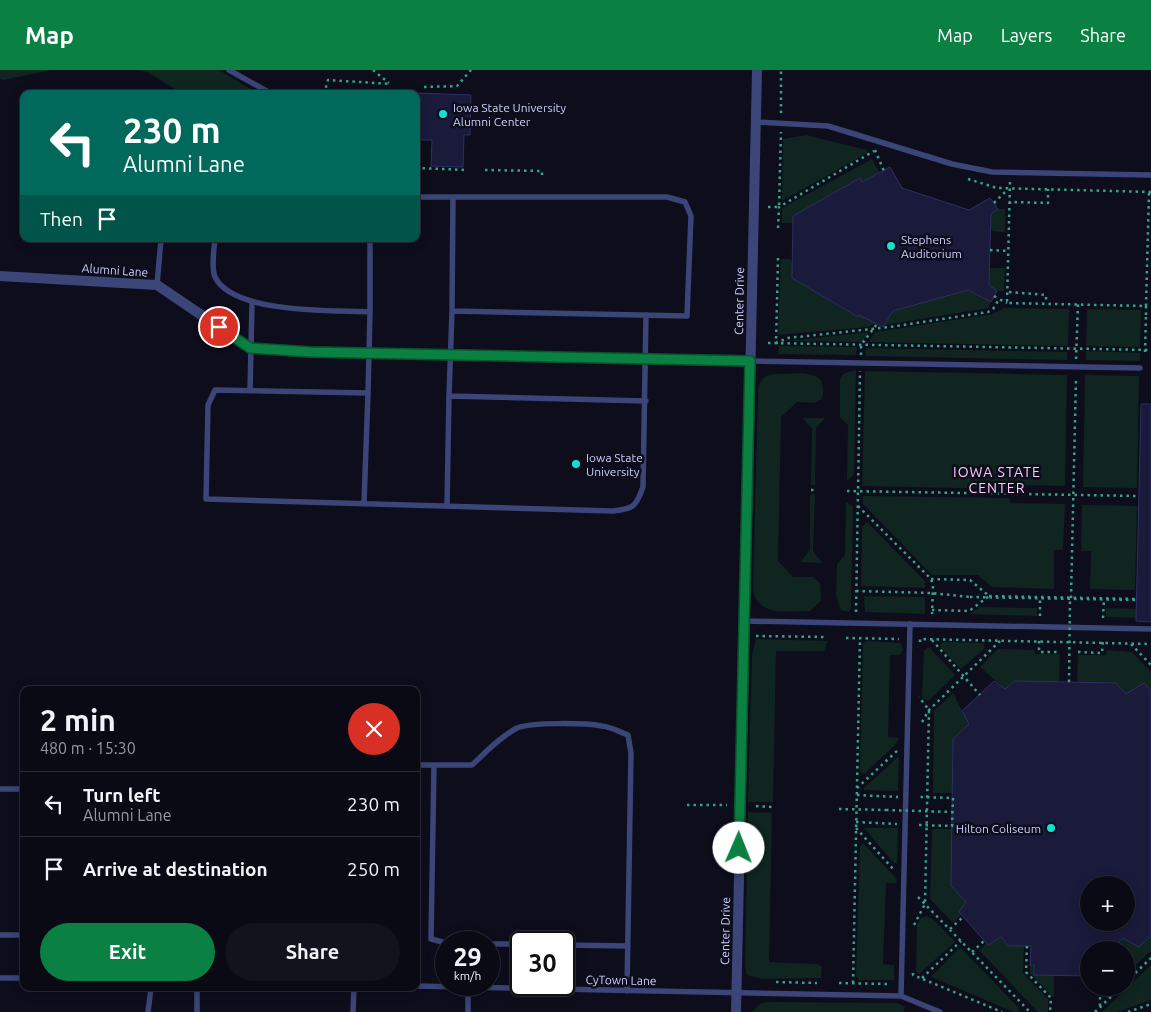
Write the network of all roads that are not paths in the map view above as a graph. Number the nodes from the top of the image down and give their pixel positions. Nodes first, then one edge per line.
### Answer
1 (229, 70) edge
2 (757, 70) edge
3 (265, 90) edge
4 (756, 122) junction
5 (1151, 175) edge
6 (420, 196) edge
7 (453, 197) junction
8 (161, 242) edge
9 (215, 242) edge
10 (370, 242) edge
11 (0, 276) edge
12 (156, 285) junction
13 (252, 303) junction
14 (452, 311) junction
15 (370, 312) junction
16 (646, 315) junction
17 (250, 348) junction
18 (370, 353) junction
19 (450, 355) junction
20 (647, 359) junction
21 (750, 361) junction
22 (1140, 368) dead end
23 (250, 391) junction
24 (368, 393) junction
25 (449, 396) junction
26 (646, 401) junction
27 (364, 503) junction
28 (447, 506) junction
29 (744, 621) junction
30 (910, 624) junction
31 (1151, 629) edge
32 (420, 765) edge
33 (434, 765) junction
34 (0, 789) edge
35 (20, 789) edge
36 (0, 935) edge
37 (20, 935) edge
38 (435, 940) edge
39 (575, 945) edge
40 (628, 946) junction
41 (0, 978) edge
42 (20, 978) edge
43 (420, 986) edge
44 (435, 986) edge
45 (500, 987) edge
46 (151, 991) edge
47 (197, 991) edge
48 (354, 991) edge
49 (627, 991) junction
50 (736, 992) junction
51 (468, 996) edge
52 (901, 996) junction
53 (148, 1012) edge
54 (197, 1012) edge
55 (354, 1012) edge
56 (468, 1012) edge
57 (736, 1012) edge
58 (940, 1012) edge

1 - 3 lane
2 - 4 street, Center Drive
4 - 5 lane
4 - 21 street, Center Drive
6 - 7 lane
7 - 14 lane
7 - 16 lane
8 - 12 lane
9 - 13 lane
10 - 15 lane
11 - 12 street, Alumni Lane
12 - 17 street, Alumni Lane
13 - 15 lane
13 - 17 lane
14 - 16 lane
14 - 19 lane
15 - 18 lane
16 - 20 lane
17 - 18 street
17 - 23 lane
18 - 19 street
18 - 24 lane
19 - 20 street
19 - 25 lane
20 - 21 street
20 - 26 lane
21 - 22 lane
21 - 29 street, Center Drive
23 - 24 lane
23 - 27 lane
24 - 27 lane
25 - 26 lane
25 - 28 lane
26 - 28 lane
27 - 28 lane
29 - 30 lane
29 - 50 street, Center Drive
30 - 31 lane
30 - 52 lane
32 - 33 lane
33 - 38 lane
33 - 40 lane
34 - 35 lane
36 - 37 lane
39 - 40 lane
40 - 49 lane
41 - 42 lane
43 - 44 lane, CyTown Lane
45 - 49 lane, CyTown Lane
46 - 53 lane
47 - 54 lane
48 - 55 lane
49 - 50 lane, CyTown Lane
50 - 52 lane, CyTown Lane
50 - 57 street, Center Drive
51 - 56 lane
52 - 58 lane

